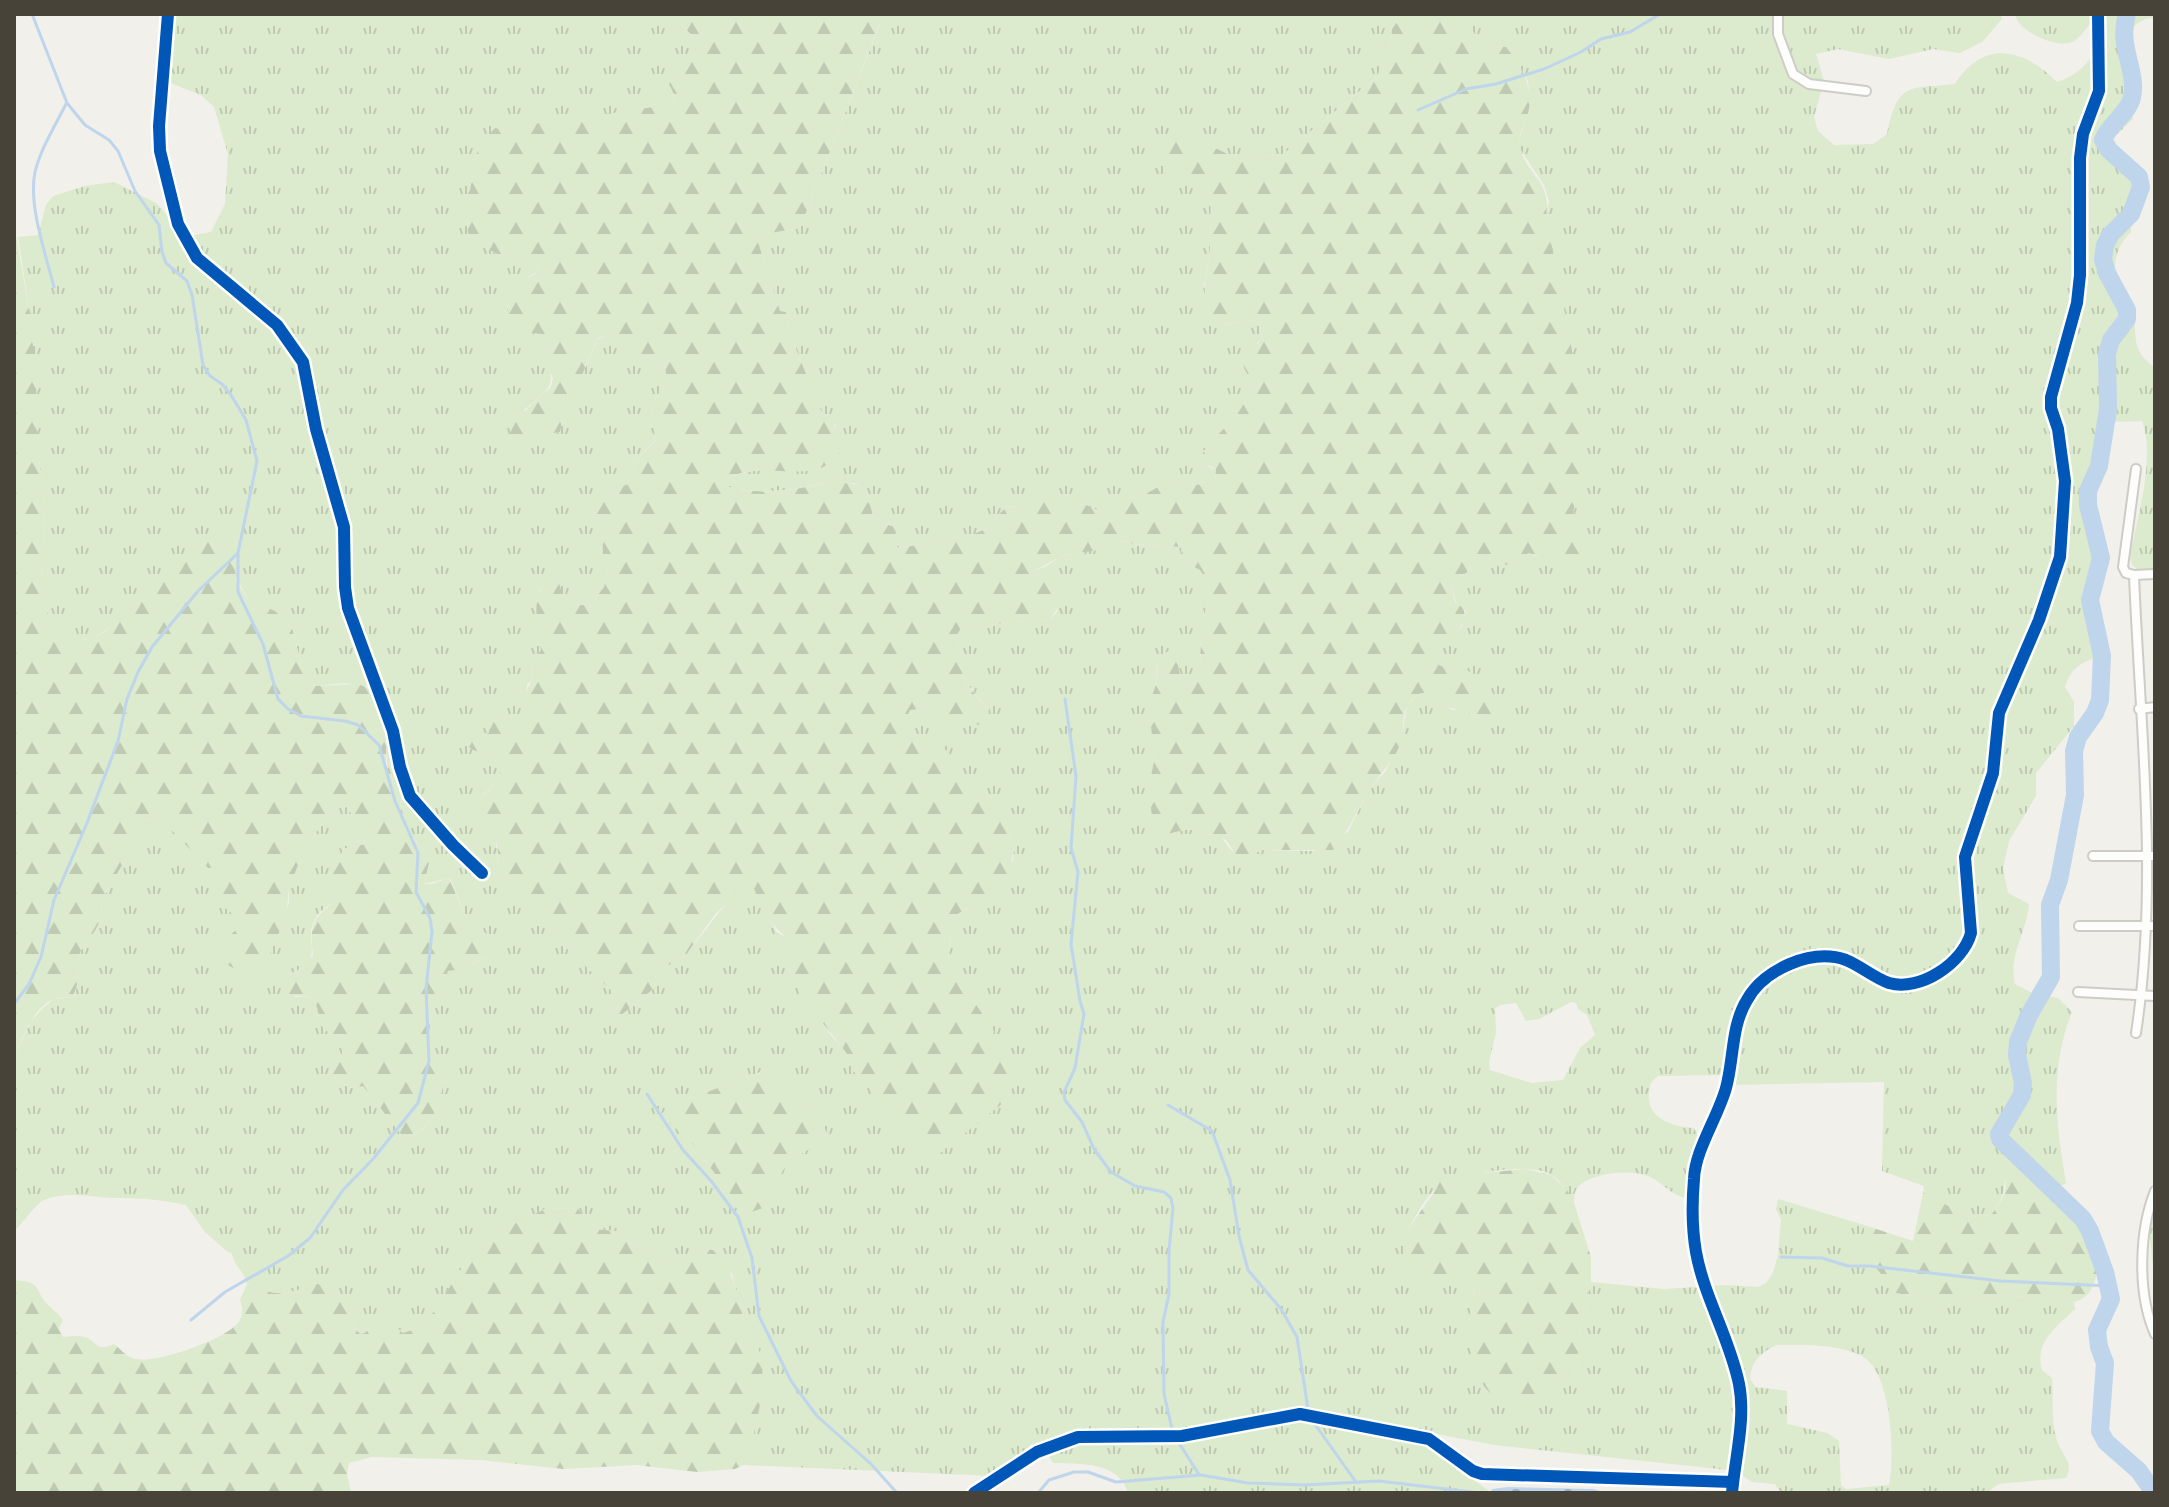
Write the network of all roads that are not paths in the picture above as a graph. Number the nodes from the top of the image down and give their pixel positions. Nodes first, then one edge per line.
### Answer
1 (168, 14) edge
2 (1778, 14) edge
3 (2098, 14) edge
4 (1866, 91) dead end
5 (2136, 469) dead end
6 (2155, 574) edge
7 (2134, 575) junction
8 (2155, 707) edge
9 (2139, 709) junction
10 (2093, 856) dead end
11 (2151, 856) edge
12 (482, 873) dead end
13 (2079, 926) dead end
14 (2150, 926) edge
15 (2078, 992) dead end
16 (2142, 995) junction
17 (2155, 996) edge
18 (2136, 1033) dead end
19 (2155, 1191) edge
20 (2155, 1334) edge
21 (1733, 1482) junction
22 (974, 1493) edge
23 (1732, 1493) edge

1 - 12 street
2 - 4 street
3 - 21 street
5 - 7 street
6 - 7 street
7 - 9 street
8 - 9 street
9 - 11 street
10 - 11 street
11 - 14 street
13 - 14 street
14 - 16 street
15 - 16 street
16 - 17 street
16 - 18 street
19 - 20 street
21 - 22 street
21 - 23 street

